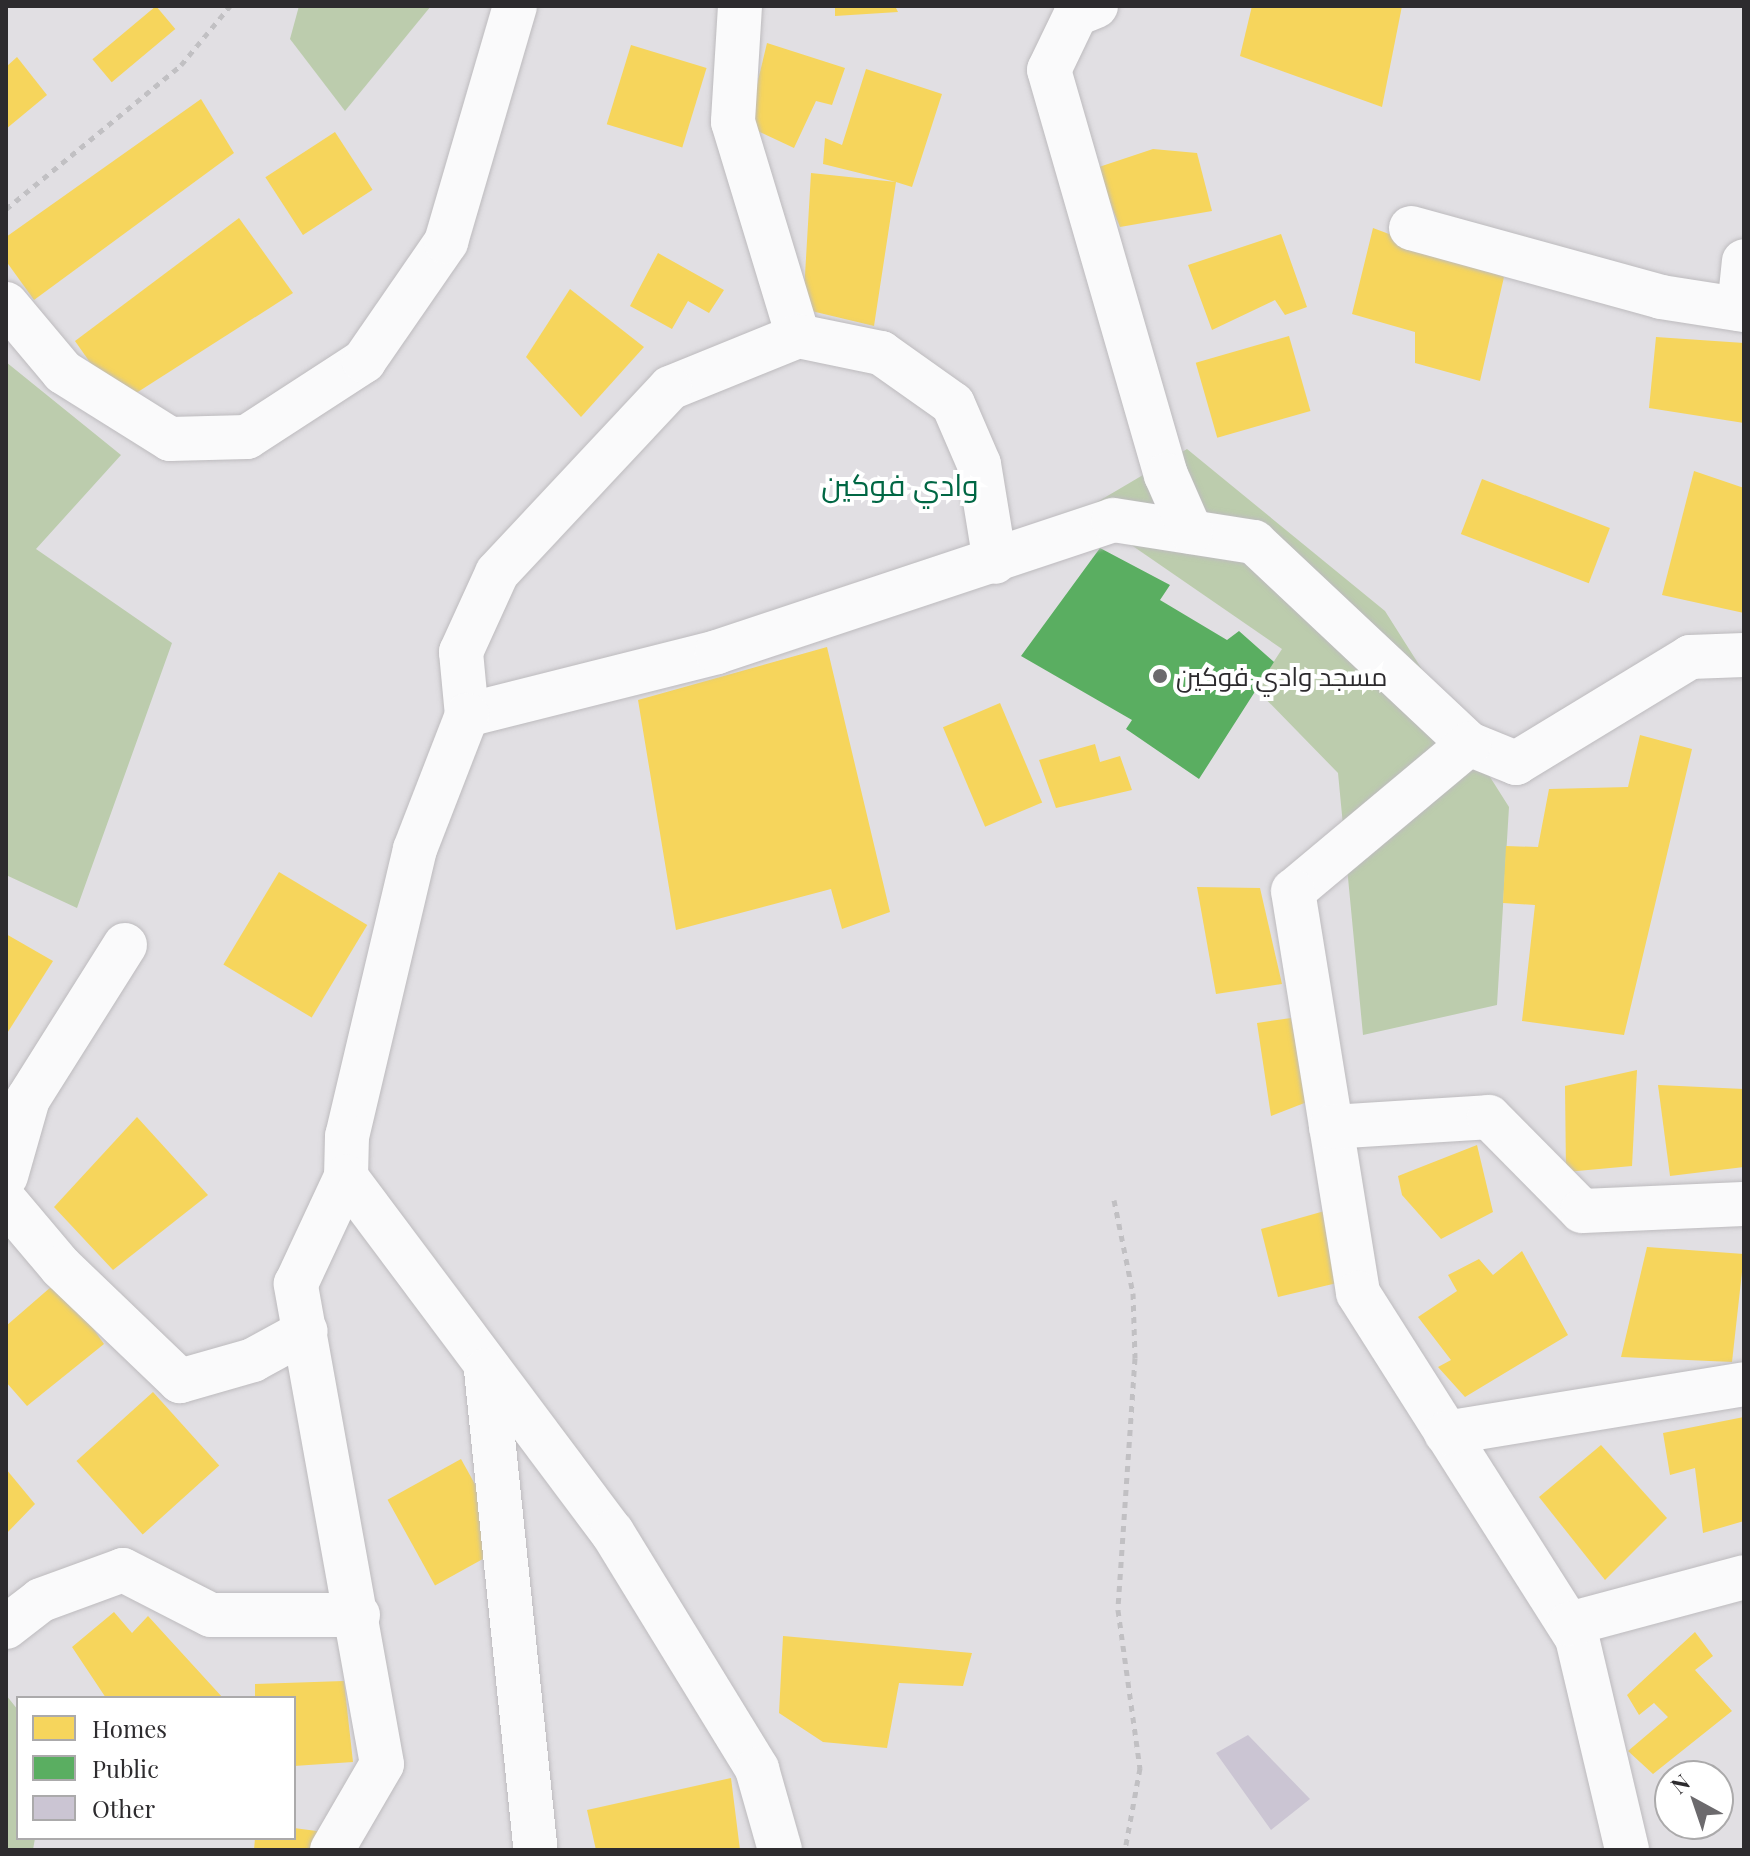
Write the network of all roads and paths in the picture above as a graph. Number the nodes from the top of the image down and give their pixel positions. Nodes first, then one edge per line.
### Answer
1 (230, 6) edge
2 (515, 6) edge
3 (740, 6) edge
4 (1096, 6) edge
5 (6, 209) edge
6 (1411, 228) dead end
7 (1744, 261) edge
8 (6, 304) edge
9 (1741, 309) edge
10 (798, 336) junction
11 (1191, 532) junction
12 (995, 562) junction
13 (1744, 655) edge
14 (467, 715) junction
15 (1469, 744) junction
16 (125, 945) dead end
17 (17, 1091) edge
18 (1331, 1127) junction
19 (6, 1176) edge
20 (346, 1177) junction
21 (1114, 1200) dead end
22 (6, 1202) edge
23 (1744, 1204) edge
24 (306, 1331) junction
25 (486, 1370) junction
26 (1744, 1384) edge
27 (1446, 1433) junction
28 (1744, 1577) edge
29 (358, 1615) junction
30 (1569, 1624) junction
31 (6, 1627) edge
32 (332, 1850) edge
33 (536, 1850) edge
34 (780, 1850) edge
35 (1125, 1850) edge
36 (1627, 1850) edge

1 - 5 path
2 - 8 street
3 - 10 street
4 - 11 street
6 - 9 street
7 - 9 street
10 - 12 street
10 - 14 street
11 - 12 street
11 - 15 street
12 - 14 street
13 - 15 street
14 - 20 street
15 - 18 street
16 - 17 street
17 - 19 street
18 - 23 street
18 - 27 street
20 - 24 street
20 - 25 street
21 - 35 path
22 - 24 street
24 - 29 street
25 - 33 street
25 - 34 street
26 - 27 street
27 - 30 street
28 - 30 street
29 - 31 street
29 - 32 street
30 - 36 street

